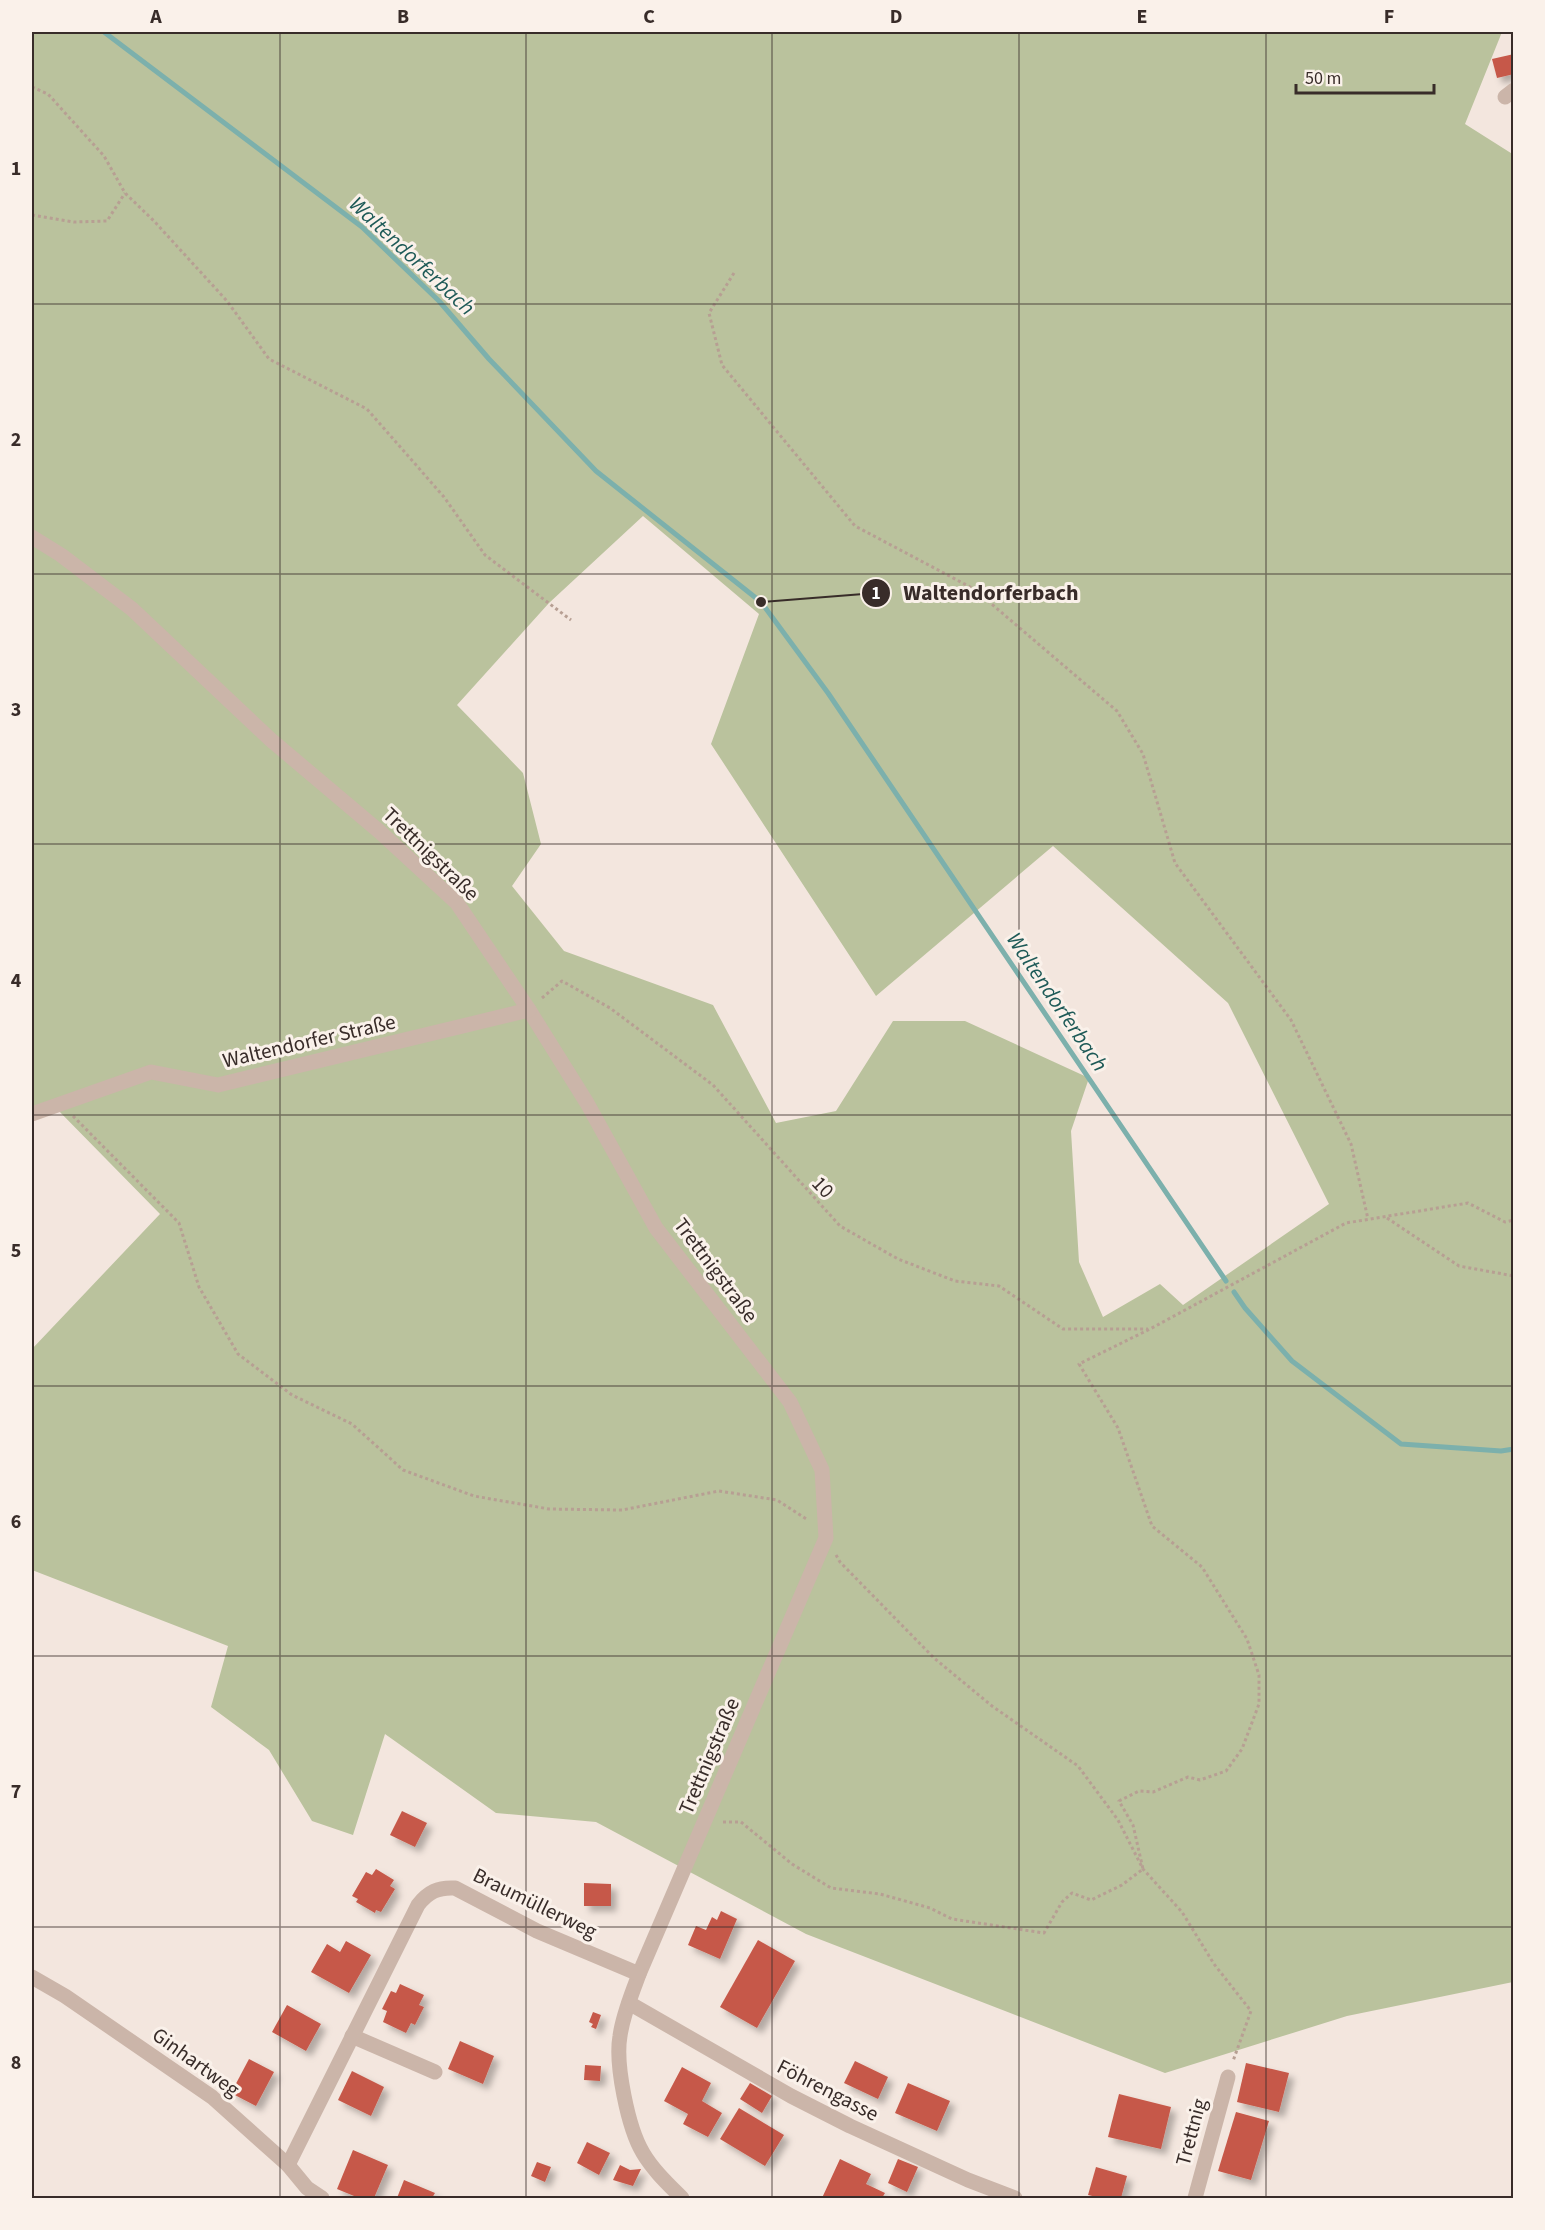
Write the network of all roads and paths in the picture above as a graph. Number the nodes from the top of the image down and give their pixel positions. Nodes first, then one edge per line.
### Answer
1 (32, 87) edge
2 (125, 193) junction
3 (32, 215) edge
4 (734, 273) dead end
5 (32, 537) edge
6 (571, 620) dead end
7 (529, 1010) junction
8 (61, 1104) junction
9 (32, 1114) edge
10 (1386, 1217) junction
11 (1368, 1220) junction
12 (1514, 1220) edge
13 (1514, 1276) edge
14 (1150, 1329) junction
15 (823, 1533) junction
16 (703, 1822) junction
17 (1143, 1869) junction
18 (639, 1974) junction
19 (32, 1977) edge
20 (629, 2003) junction
21 (352, 2036) junction
22 (435, 2072) dead end
23 (1228, 2077) joint
24 (288, 2165) junction
25 (322, 2199) edge
26 (682, 2199) edge
27 (1015, 2199) edge
28 (1195, 2199) edge

1 - 2 path
2 - 3 path
2 - 6 path
4 - 11 path
5 - 7 street, Trettnigstraße
7 - 8 street, Waltendorfer Straße
7 - 14 path, 10
7 - 15 street, Trettnigstraße
8 - 9 street, Waltendorfer Straße
8 - 15 path
10 - 11 path
10 - 12 path
10 - 13 path
11 - 14 path
14 - 17 path
15 - 16 street, Trettnigstraße
15 - 17 path
16 - 17 path
16 - 18 street, Trettnigstraße
17 - 23 path
18 - 20 street, Trettnigstraße
18 - 21 street, Braumüllerweg
19 - 24 street, Ginhartweg
20 - 26 street, Trettnigstraße
20 - 27 street, Föhrengasse
21 - 22 street
21 - 24 street, Braumüllerweg
23 - 28 street, Trettnig
24 - 25 street, Ginhartweg

